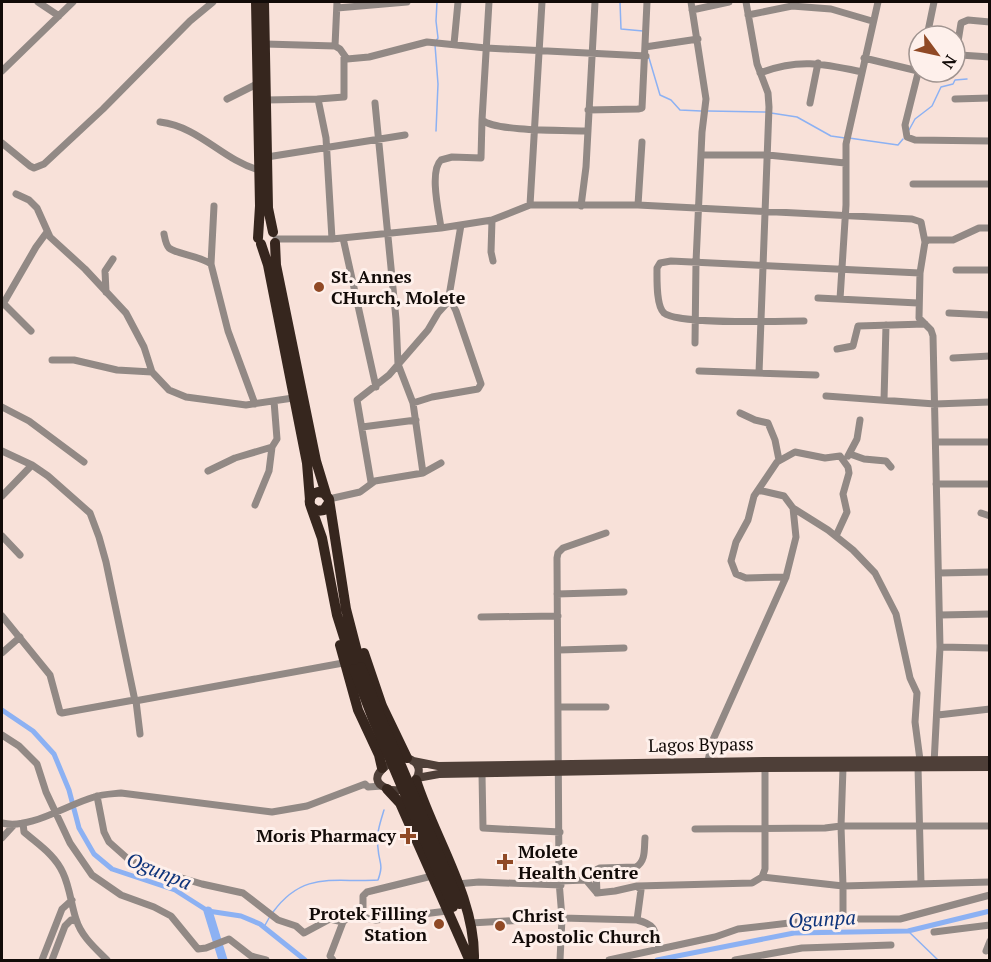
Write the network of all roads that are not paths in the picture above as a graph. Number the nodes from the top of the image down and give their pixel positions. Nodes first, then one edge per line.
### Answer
1 (38, 2) edge
2 (73, 2) edge
3 (213, 2) edge
4 (256, 2) edge
5 (264, 2) edge
6 (406, 2) edge
7 (458, 2) edge
8 (489, 2) edge
9 (542, 2) edge
10 (595, 2) edge
11 (647, 2) edge
12 (691, 2) edge
13 (729, 2) edge
14 (746, 2) edge
15 (878, 2) edge
16 (933, 2) edge
17 (337, 5) edge
18 (832, 5) edge
19 (692, 10) junction
20 (748, 15) junction
21 (59, 16) junction
22 (872, 21) junction
23 (990, 22) edge
24 (929, 24) edge
25 (698, 39) junction
26 (265, 44) junction
27 (454, 44) junction
28 (335, 46) junction
29 (645, 47) junction
30 (486, 48) junction
31 (538, 51) junction
32 (592, 54) junction
33 (2, 56) edge
34 (646, 56) junction
35 (345, 57) junction
36 (990, 57) edge
37 (864, 58) junction
38 (10, 62) junction
39 (818, 63) junction
40 (907, 67) edge
41 (2, 70) edge
42 (760, 72) junction
43 (862, 72) junction
44 (257, 84) junction
45 (915, 84) edge
46 (990, 98) edge
47 (227, 99) dead end
48 (318, 99) junction
49 (955, 99) dead end
50 (266, 100) junction
51 (375, 103) dead end
52 (810, 103) dead end
53 (588, 110) junction
54 (482, 120) junction
55 (160, 122) dead end
56 (534, 129) junction
57 (588, 131) junction
58 (405, 135) dead end
59 (378, 140) junction
60 (990, 141) edge
61 (642, 142) dead end
62 (2, 143) edge
63 (327, 147) junction
64 (701, 155) junction
65 (768, 155) junction
66 (267, 157) junction
67 (845, 163) junction
68 (259, 170) junction
69 (913, 184) dead end
70 (990, 184) edge
71 (16, 194) dead end
72 (530, 205) junction
73 (638, 205) junction
74 (214, 206) dead end
75 (581, 206) junction
76 (699, 208) junction
77 (765, 210) junction
78 (845, 215) junction
79 (492, 220) junction
80 (460, 225) junction
81 (441, 228) junction
82 (990, 228) edge
83 (47, 232) junction
84 (388, 232) junction
85 (164, 234) dead end
86 (275, 238) junction
87 (343, 238) junction
88 (332, 239) junction
89 (259, 241) junction
90 (925, 242) junction
91 (112, 259) dead end
92 (493, 261) dead end
93 (696, 262) junction
94 (212, 264) junction
95 (763, 265) junction
96 (842, 269) junction
97 (956, 270) dead end
98 (990, 270) edge
99 (920, 273) junction
100 (106, 292) junction
101 (818, 298) dead end
102 (840, 299) junction
103 (448, 303) junction
104 (918, 303) junction
105 (2, 304) edge
106 (949, 313) dead end
107 (990, 315) edge
108 (694, 320) junction
109 (760, 321) junction
110 (804, 321) dead end
111 (925, 324) junction
112 (886, 325) junction
113 (31, 331) dead end
114 (695, 343) dead end
115 (837, 349) dead end
116 (990, 356) edge
117 (953, 357) dead end
118 (52, 360) dead end
119 (398, 364) junction
120 (699, 371) dead end
121 (152, 372) junction
122 (759, 373) junction
123 (816, 375) dead end
124 (376, 387) junction
125 (826, 396) dead end
126 (293, 398) junction
127 (884, 400) junction
128 (274, 401) junction
129 (990, 402) edge
130 (255, 404) junction
131 (413, 404) junction
132 (935, 404) junction
133 (2, 407) edge
134 (740, 412) dead end
135 (416, 420) junction
136 (860, 420) dead end
137 (362, 427) junction
138 (936, 442) junction
139 (990, 442) edge
140 (272, 447) junction
141 (2, 451) edge
142 (847, 458) junction
143 (779, 460) junction
144 (84, 462) dead end
145 (441, 463) dead end
146 (32, 465) junction
147 (891, 467) dead end
148 (208, 471) dead end
149 (423, 473) junction
150 (371, 482) junction
151 (936, 484) junction
152 (990, 484) edge
153 (758, 490) junction
154 (2, 496) edge
155 (328, 499) junction
156 (311, 504) junction
157 (255, 505) dead end
158 (793, 508) junction
159 (981, 513) dead end
160 (990, 516) edge
161 (606, 533) dead end
162 (2, 536) edge
163 (836, 536) junction
164 (20, 555) dead end
165 (990, 572) edge
166 (939, 573) junction
167 (786, 577) junction
168 (624, 592) dead end
169 (557, 594) junction
170 (341, 612) junction
171 (990, 614) edge
172 (940, 615) junction
173 (2, 616) edge
174 (558, 616) junction
175 (481, 617) dead end
176 (20, 637) junction
177 (940, 647) junction
178 (624, 648) dead end
179 (990, 648) edge
180 (559, 650) junction
181 (2, 653) edge
182 (343, 663) junction
183 (135, 700) junction
184 (560, 707) junction
185 (606, 707) dead end
186 (990, 710) edge
187 (938, 715) junction
188 (140, 734) dead end
189 (2, 735) edge
190 (410, 759) junction
191 (990, 760) edge
192 (708, 761) junction
193 (919, 763) junction
194 (934, 763) junction
195 (990, 767) edge
196 (559, 768) junction
197 (765, 768) junction
198 (843, 768) junction
199 (380, 772) junction
200 (482, 774) junction
201 (416, 779) junction
202 (365, 784) junction
203 (385, 788) junction
204 (353, 790) junction
205 (97, 795) junction
206 (57, 812) junction
207 (2, 823) edge
208 (23, 823) junction
209 (13, 826) junction
210 (841, 826) junction
211 (919, 826) junction
212 (990, 826) edge
213 (765, 828) junction
214 (695, 829) dead end
215 (560, 831) junction
216 (2, 838) edge
217 (645, 838) dead end
218 (418, 843) junction
219 (428, 877) junction
220 (762, 878) junction
221 (990, 882) edge
222 (560, 883) junction
223 (457, 884) junction
224 (921, 884) junction
225 (637, 886) junction
226 (843, 886) junction
227 (597, 893) junction
228 (990, 895) edge
229 (72, 900) junction
230 (451, 908) junction
231 (363, 914) junction
232 (562, 918) junction
233 (843, 919) junction
234 (637, 920) junction
235 (76, 921) junction
236 (343, 922) junction
237 (471, 923) junction
238 (990, 925) edge
239 (934, 932) dead end
240 (990, 941) edge
241 (891, 945) dead end
242 (659, 948) junction
243 (986, 951) dead end
244 (42, 960) edge
245 (52, 960) edge
246 (107, 960) edge
247 (266, 960) edge
248 (333, 960) edge
249 (472, 960) edge
250 (560, 960) edge
251 (609, 960) edge
252 (735, 960) edge

1 - 21 street
2 - 21 street
3 - 62 street
4 - 44 highway
5 - 26 highway
6 - 17 street
7 - 27 street
8 - 30 street
9 - 31 street
10 - 32 street
11 - 29 street
12 - 19 street
13 - 19 street
14 - 20 street
15 - 22 street
16 - 24 street
17 - 28 street
18 - 20 street
18 - 22 street
19 - 25 street
20 - 42 street
21 - 38 street
22 - 37 street
23 - 36 street
25 - 29 street
25 - 64 street
26 - 28 street
26 - 50 highway
27 - 30 street
27 - 35 street
28 - 35 street
29 - 34 street
30 - 31 street
30 - 54 street
31 - 32 street
31 - 56 street
32 - 34 street
32 - 53 street
33 - 38 street
34 - 53 street
35 - 48 street
37 - 40 street
37 - 43 street
38 - 41 street
39 - 42 street
39 - 43 street
39 - 52 street
42 - 65 street
43 - 67 street
44 - 47 street
44 - 68 highway
45 - 60 street
46 - 49 street
48 - 50 street
48 - 63 street
50 - 66 highway
51 - 59 street
53 - 57 street
54 - 56 street
54 - 81 street
55 - 68 street
56 - 57 street
56 - 72 street
57 - 75 street
58 - 59 street
59 - 63 street
59 - 84 street
61 - 73 street
63 - 66 street
63 - 88 street
64 - 65 street
64 - 76 street
65 - 67 street
65 - 77 street
66 - 86 highway
67 - 78 street
68 - 89 highway
69 - 70 street
71 - 83 street
72 - 75 street
72 - 79 street
73 - 75 street
73 - 76 street
74 - 94 street
76 - 77 street
76 - 93 street
77 - 78 street
77 - 95 street
78 - 90 street
78 - 96 street
79 - 80 street
79 - 92 street
80 - 81 street
80 - 103 street
81 - 84 street
82 - 90 street
83 - 100 street
83 - 105 street
84 - 87 street
84 - 119 street
85 - 94 street
86 - 88 street
86 - 89 highway
86 - 155 highway
87 - 88 street
87 - 124 street
89 - 126 highway
90 - 99 street
91 - 100 street
93 - 95 street
93 - 108 street
93 - 108 street
94 - 130 street
95 - 96 street
95 - 109 street
96 - 99 street
96 - 102 street
97 - 98 street
99 - 104 street
100 - 121 street
101 - 102 street
102 - 104 street
103 - 119 street
103 - 131 street
104 - 111 street
105 - 113 street
106 - 107 street
108 - 109 street
108 - 114 street
109 - 110 street
109 - 122 street
111 - 112 street
111 - 132 street
112 - 115 street
112 - 127 street
116 - 117 street
118 - 121 street
119 - 124 street
119 - 131 street
120 - 122 street
121 - 130 street
122 - 123 street
124 - 137 street
125 - 127 street
126 - 128 street
126 - 156 highway
127 - 132 street
128 - 130 street
128 - 140 street
129 - 132 street
131 - 135 street
132 - 138 street
133 - 144 street
134 - 143 street
135 - 137 street
135 - 149 street
136 - 142 street
137 - 150 street
138 - 139 street
138 - 151 street
140 - 148 street
140 - 157 street
141 - 146 street
142 - 143 street
142 - 147 street
142 - 163 street
143 - 153 street
145 - 149 street
146 - 154 street
146 - 183 street
149 - 150 street
150 - 155 street
151 - 152 street
151 - 166 street
153 - 158 street
153 - 167 street
155 - 156 highway
155 - 156 highway
155 - 170 highway
156 - 170 highway
158 - 163 street
158 - 167 street
159 - 160 street
161 - 169 street
162 - 164 street
163 - 193 street
165 - 166 street
166 - 172 street
167 - 192 street
168 - 169 street
169 - 174 street
170 - 182 highway
170 - 190 highway
170 - 230 highway, bridge
171 - 172 street
172 - 177 street
173 - 176 street
174 - 175 street
174 - 180 street
176 - 181 street
176 - 183 street
177 - 179 street
177 - 187 street
178 - 180 street
180 - 184 street
182 - 183 street
182 - 199 highway
183 - 188 street
184 - 185 street
184 - 196 street
186 - 187 street
187 - 194 street
189 - 206 street
190 - 196 main road, Lagos Bypass
190 - 199 main road
190 - 201 main road
191 - 194 main road, Lagos Bypass
192 - 193 main road, Lagos Bypass
192 - 196 main road, Lagos Bypass
193 - 194 main road, Lagos Bypass
193 - 198 main road, Lagos Bypass
193 - 211 street
194 - 195 main road, Lagos Bypass
196 - 197 main road, Lagos Bypass
196 - 200 main road, Lagos Bypass
196 - 215 street
197 - 198 main road, Lagos Bypass
197 - 213 street
198 - 210 street
199 - 203 main road
199 - 204 street
200 - 201 main road, Lagos Bypass
200 - 215 street
201 - 203 main road
201 - 223 highway
202 - 203 street
202 - 204 street
202 - 218 street
203 - 218 highway
204 - 205 street
205 - 206 street
205 - 236 street
206 - 208 street
206 - 247 street
207 - 209 street
208 - 209 street
208 - 229 street
209 - 216 street
210 - 211 street
210 - 213 street
210 - 226 street
211 - 212 street
211 - 224 street
213 - 214 street
213 - 220 street
215 - 222 street
217 - 227 street
218 - 219 street
218 - 230 highway
219 - 230 street
219 - 231 street
220 - 225 street
220 - 226 street
221 - 224 street
222 - 223 street
222 - 227 street
222 - 232 street
223 - 237 highway
224 - 226 street
225 - 227 street
225 - 234 street
226 - 233 street
228 - 233 street
229 - 235 street
229 - 244 street
230 - 231 street
230 - 249 highway
231 - 236 street
232 - 234 street
232 - 237 street
232 - 250 street
233 - 242 street
234 - 242 street
235 - 245 street
235 - 246 street
236 - 248 street
237 - 249 highway
238 - 239 street
240 - 243 street
241 - 252 street
242 - 251 street

